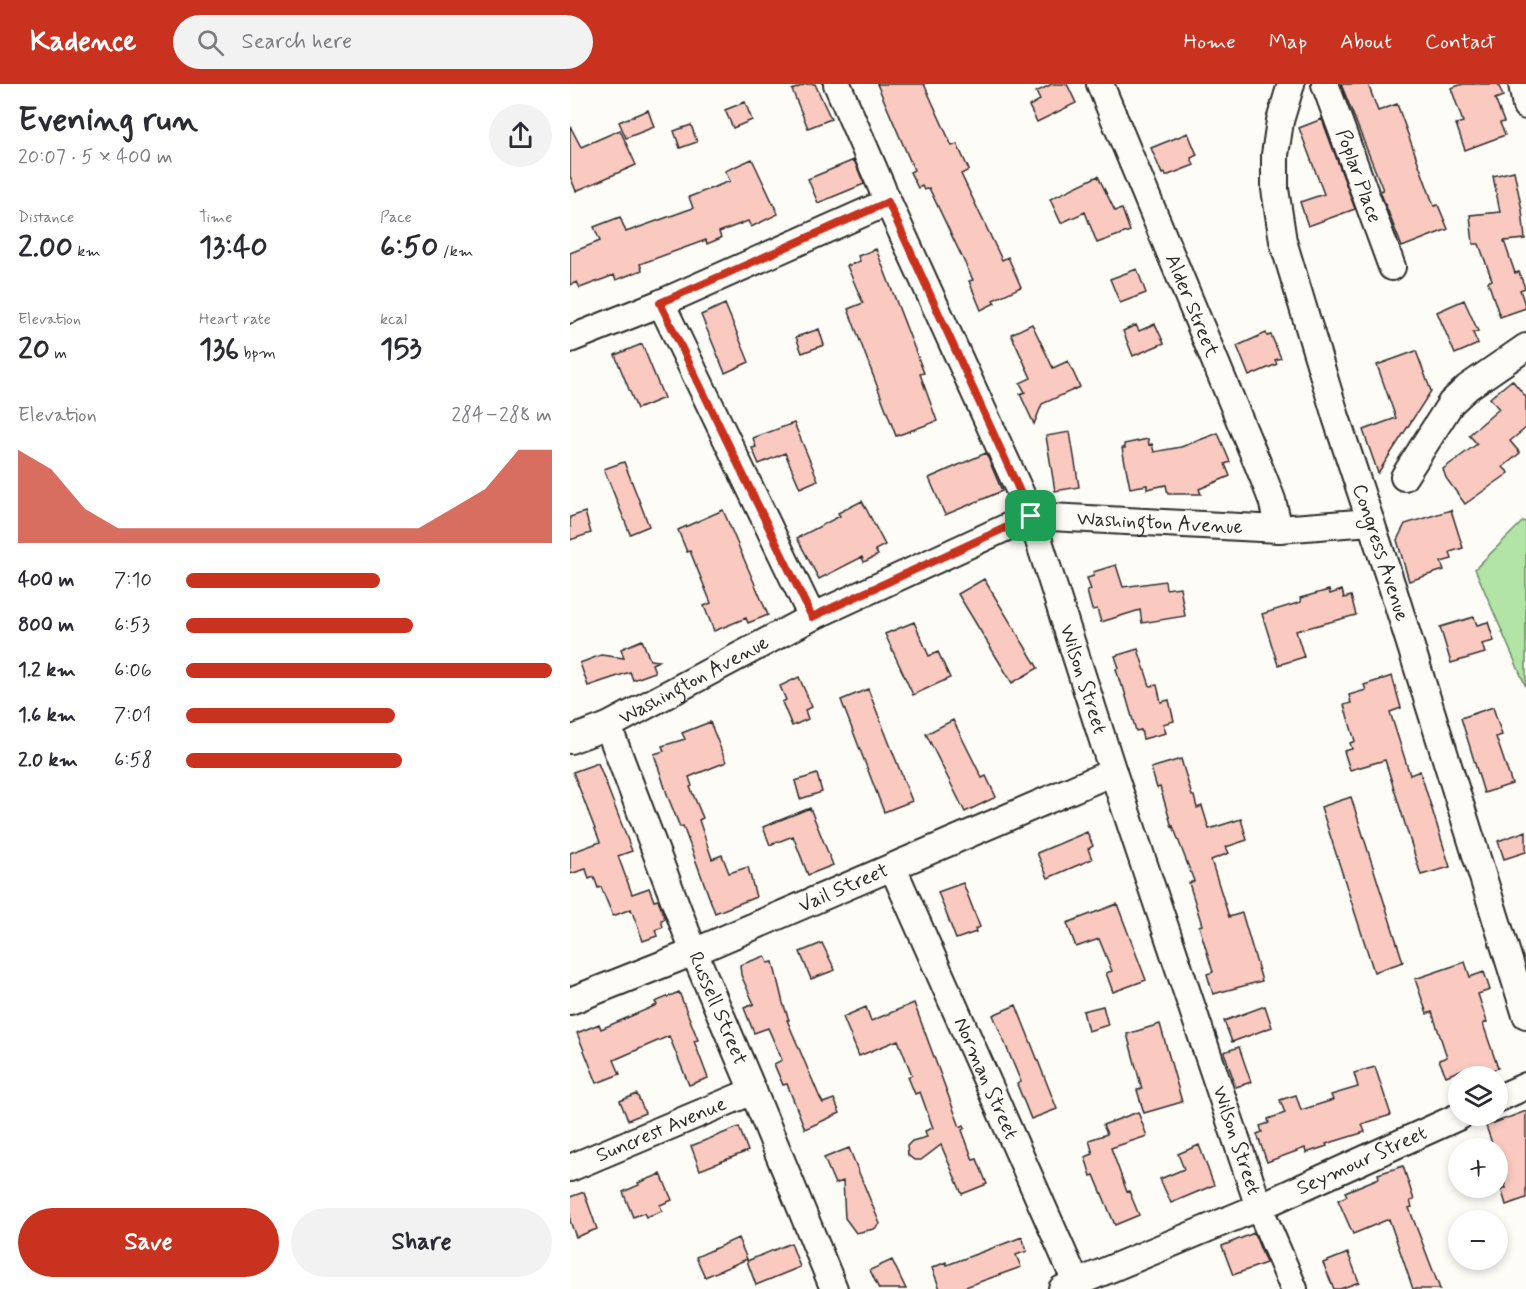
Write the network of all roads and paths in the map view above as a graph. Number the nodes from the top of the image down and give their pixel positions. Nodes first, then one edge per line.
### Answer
1 (837, 84) edge
2 (1100, 84) edge
3 (1291, 84) edge
4 (1325, 84) edge
5 (1522, 84) edge
6 (1526, 106) edge
7 (888, 202) junction
8 (1392, 267) dead end
9 (660, 303) junction
10 (570, 339) edge
11 (1522, 358) edge
12 (1404, 477) dead end
13 (1031, 516) junction
14 (1371, 522) junction
15 (1279, 529) junction
16 (812, 617) junction
17 (608, 726) junction
18 (570, 740) edge
19 (1113, 772) junction
20 (893, 868) junction
21 (694, 952) junction
22 (570, 1001) edge
23 (1526, 1016) edge
24 (1526, 1086) edge
25 (753, 1091) junction
26 (1508, 1095) edge
27 (1448, 1121) edge
28 (570, 1168) edge
29 (1259, 1207) junction
30 (1073, 1287) edge
31 (834, 1289) edge
32 (1294, 1289) edge

1 - 7 street, Wilson Street
2 - 15 street, Alder Street
3 - 14 street, Congress Avenue
4 - 8 street, Poplar Place
5 - 6 street
7 - 9 street
7 - 13 street, Wilson Street
9 - 10 street
9 - 16 street
11 - 12 street
13 - 15 street, Washington Avenue
13 - 16 street, Washington Avenue
13 - 19 street, Wilson Street
14 - 15 street, Washington Avenue
14 - 23 street, Congress Avenue
16 - 17 street, Washington Avenue
17 - 18 street, Washington Avenue
17 - 21 street, Russell Street
19 - 20 street, Vail Street
19 - 29 street, Wilson Street
20 - 21 street, Vail Street
20 - 30 street, Norman Street
21 - 22 street, Vail Street
21 - 25 street, Russell Street
24 - 26 street
25 - 28 street, Suncrest Avenue
25 - 31 street, Russell Street
27 - 29 street, Seymour Street
29 - 30 street, Seymour Street
29 - 32 street, Wilson Street

